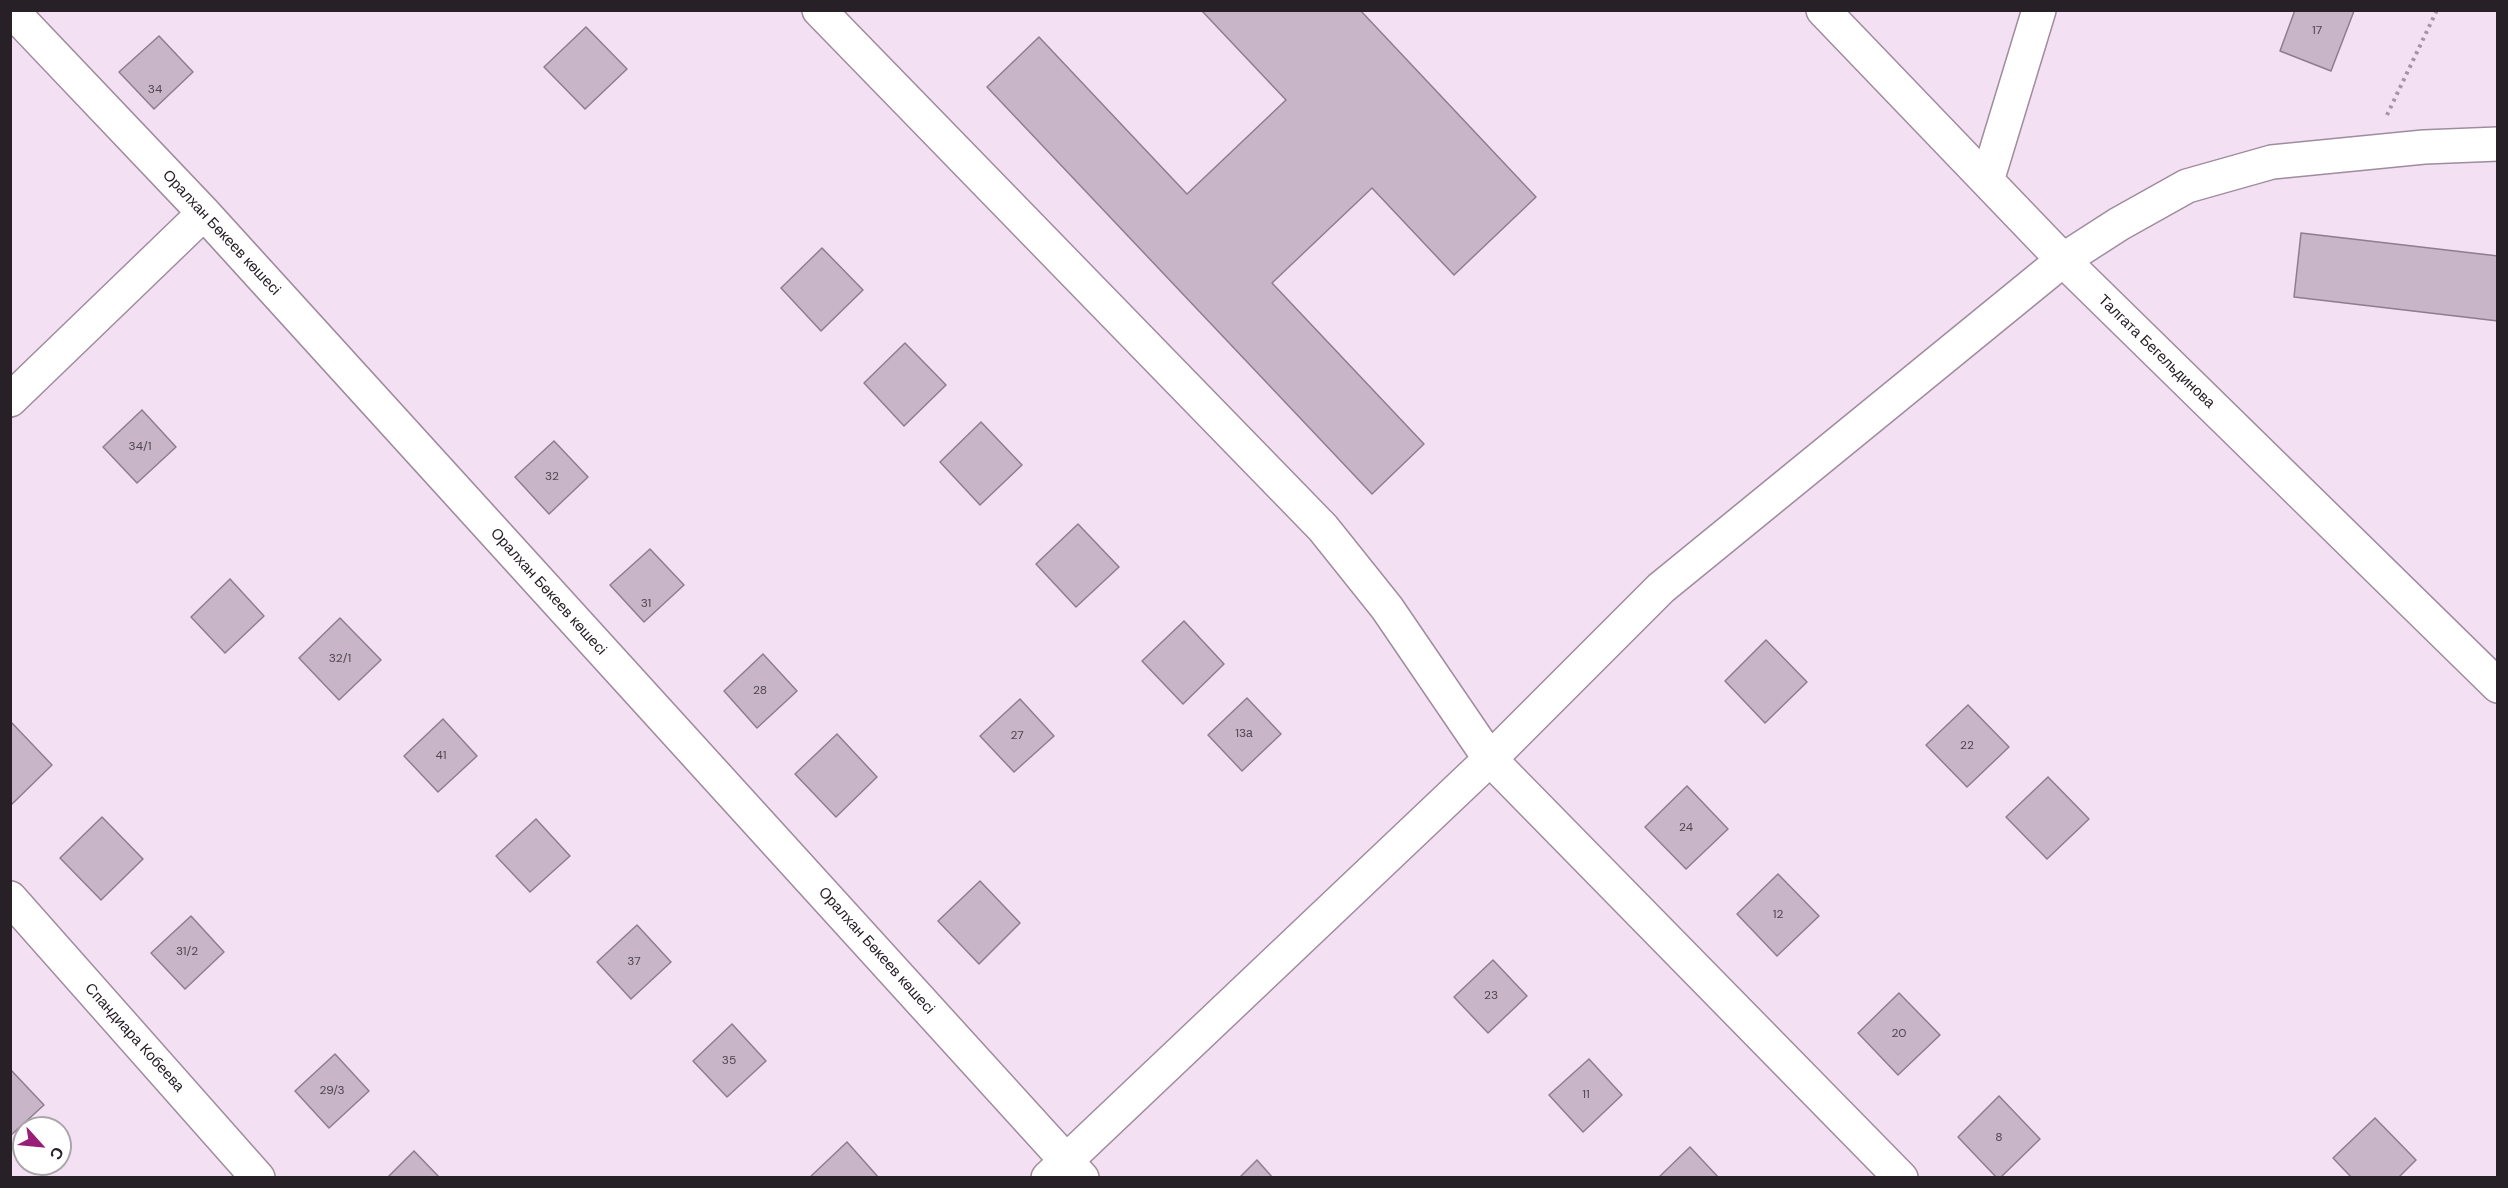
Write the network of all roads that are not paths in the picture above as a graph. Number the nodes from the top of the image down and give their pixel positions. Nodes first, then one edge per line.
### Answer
1 (11, 10) edge
2 (819, 10) edge
3 (1823, 10) edge
4 (2039, 10) edge
5 (2498, 144) edge
6 (1987, 181) junction
7 (204, 213) junction
8 (2062, 260) junction
9 (10, 400) edge
10 (2498, 686) edge
11 (1490, 759) junction
12 (10, 898) edge
13 (1065, 1172) edge
14 (258, 1178) edge
15 (1900, 1178) edge

1 - 7 street, Оралхан Бөкеев көшесі
2 - 11 street
3 - 6 street, Талгата Бегельдинова
4 - 6 street
5 - 8 street
6 - 8 street, Талгата Бегельдинова
7 - 9 street
7 - 13 street, Оралхан Бөкеев көшесі
8 - 10 street, Талгата Бегельдинова
8 - 11 street
11 - 13 street
11 - 15 street
12 - 14 street, Спандиара Кобеева

